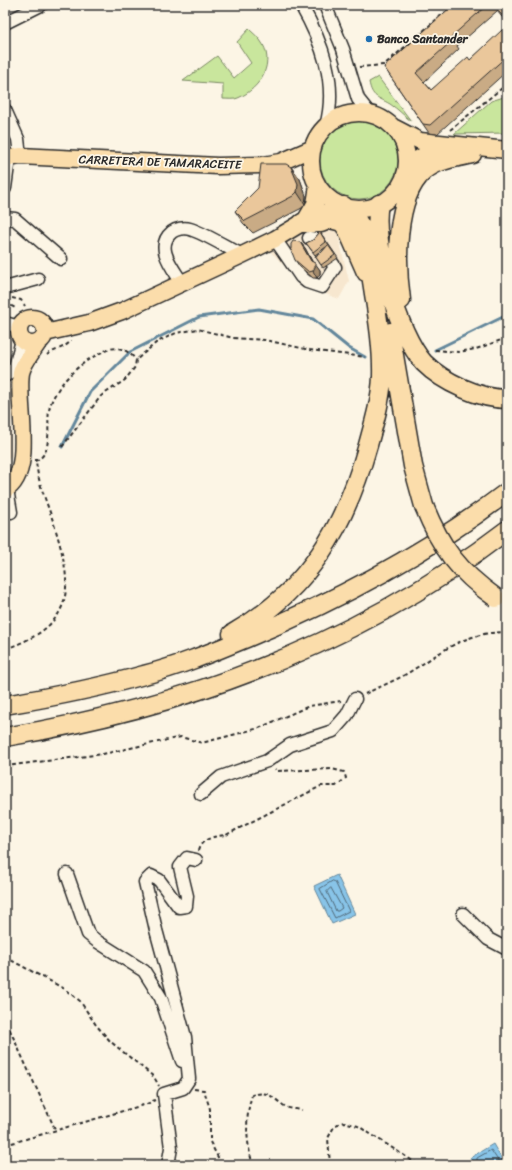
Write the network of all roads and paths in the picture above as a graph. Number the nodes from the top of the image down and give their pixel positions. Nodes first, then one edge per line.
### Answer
1 (41, 5) edge
2 (301, 5) edge
3 (325, 5) edge
4 (448, 10) edge
5 (5, 23) edge
6 (349, 68) junction
7 (507, 84) edge
8 (5, 110) edge
9 (370, 114) junction
10 (326, 126) junction
11 (394, 128) junction
12 (447, 145) junction
13 (313, 148) junction
14 (507, 152) edge
15 (472, 154) junction
16 (11, 158) edge
17 (407, 168) junction
18 (318, 186) junction
19 (5, 188) edge
20 (379, 204) junction
21 (343, 206) junction
22 (5, 218) edge
23 (304, 227) junction
24 (275, 239) junction
25 (242, 255) junction
26 (61, 259) dead end
27 (38, 279) dead end
28 (182, 283) junction
29 (380, 284) junction
30 (5, 288) edge
31 (21, 300) dead end
32 (5, 302) edge
33 (25, 306) dead end
34 (17, 309) dead end
35 (71, 326) junction
36 (16, 330) edge
37 (406, 335) junction
38 (507, 338) edge
39 (42, 344) junction
40 (434, 350) dead end
41 (365, 357) dead end
42 (136, 360) junction
43 (21, 372) junction
44 (5, 376) edge
45 (5, 384) edge
46 (507, 399) edge
47 (62, 447) dead end
48 (31, 460) junction
49 (6, 490) edge
50 (507, 492) edge
51 (11, 512) dead end
52 (507, 530) edge
53 (507, 545) edge
54 (501, 600) edge
55 (507, 632) edge
56 (5, 649) edge
57 (275, 663) junction
58 (146, 675) junction
59 (355, 699) junction
60 (5, 705) edge
61 (5, 737) edge
62 (267, 761) junction
63 (5, 766) edge
64 (201, 794) dead end
65 (196, 860) joint
66 (67, 874) dead end
67 (463, 914) dead end
68 (507, 949) edge
69 (5, 957) edge
70 (5, 1024) edge
71 (186, 1084) junction
72 (164, 1094) junction
73 (302, 1110) dead end
74 (55, 1129) junction
75 (5, 1145) edge
76 (168, 1165) edge
77 (224, 1165) edge
78 (249, 1165) edge
79 (330, 1165) edge
80 (419, 1165) edge

1 - 5 street
2 - 10 street
3 - 6 street
4 - 6 path
6 - 9 street
7 - 12 path
8 - 16 street
9 - 10 main road
9 - 11 main road
10 - 13 main road
11 - 12 main road
11 - 17 main road
12 - 14 main road
13 - 16 main road, CARRETERA DE TAMARACEITE
13 - 18 main road
14 - 15 main road
15 - 17 main road
15 - 37 highway
16 - 19 street
17 - 20 main road
18 - 21 main road
18 - 23 main road
20 - 21 main road
20 - 29 highway
21 - 23 main road
21 - 29 highway
22 - 26 street
23 - 24 main road
23 - 24 street
23 - 29 highway
24 - 25 main road
25 - 28 main road
25 - 28 street
27 - 30 street
28 - 35 main road
29 - 37 highway
29 - 54 highway, bridge
29 - 58 highway
31 - 33 path
32 - 34 path
35 - 39 main road
35 - 39 path
36 - 39 main road
36 - 39 main road
36 - 44 street
37 - 46 highway
38 - 40 path
39 - 43 main road
41 - 42 path
42 - 47 path
42 - 48 path
43 - 45 street
43 - 48 main road
48 - 49 main road
48 - 56 path
49 - 51 street
50 - 58 highway
52 - 57 highway
53 - 57 highway
55 - 59 path
57 - 61 highway
58 - 60 highway
59 - 62 street
59 - 63 path
62 - 64 street
62 - 65 path
65 - 71 street
66 - 71 street
67 - 68 street
69 - 72 path
70 - 74 path
71 - 72 street
71 - 77 path
72 - 74 path
72 - 76 street
73 - 78 path
74 - 75 path
79 - 80 path

